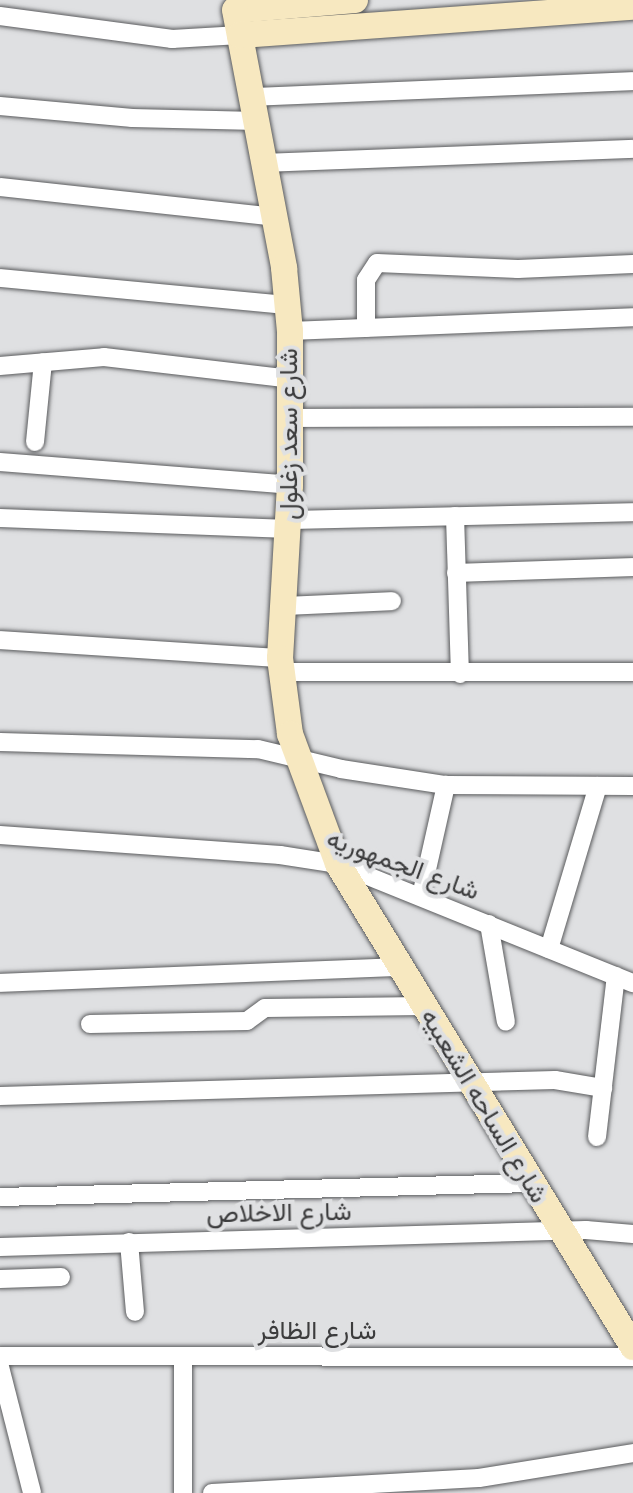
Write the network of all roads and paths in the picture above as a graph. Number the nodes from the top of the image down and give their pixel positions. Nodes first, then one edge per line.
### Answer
1 (355, 0) edge
2 (633, 7) edge
3 (236, 15) edge
4 (0, 16) edge
5 (633, 81) edge
6 (0, 106) edge
7 (255, 109) junction
8 (633, 149) edge
9 (265, 163) junction
10 (0, 187) edge
11 (275, 217) junction
12 (633, 264) edge
13 (0, 278) edge
14 (633, 317) edge
15 (289, 318) junction
16 (366, 328) junction
17 (43, 362) junction
18 (0, 366) edge
19 (291, 379) junction
20 (633, 417) edge
21 (291, 418) junction
22 (35, 442) dead end
23 (0, 462) edge
24 (290, 485) junction
25 (633, 512) edge
26 (455, 516) junction
27 (0, 518) edge
28 (289, 524) junction
29 (633, 567) edge
30 (456, 573) junction
31 (392, 601) dead end
32 (283, 606) junction
33 (0, 640) edge
34 (281, 665) junction
35 (633, 672) edge
36 (460, 674) junction
37 (0, 742) edge
38 (298, 757) junction
39 (446, 785) junction
40 (598, 786) junction
41 (633, 786) edge
42 (0, 835) edge
43 (338, 864) junction
44 (421, 896) junction
45 (489, 924) junction
46 (549, 949) junction
47 (399, 967) junction
48 (625, 979) edge
49 (0, 983) edge
50 (424, 1006) junction
51 (506, 1022) dead end
52 (90, 1024) dead end
53 (471, 1086) junction
54 (603, 1088) junction
55 (0, 1096) edge
56 (597, 1137) dead end
57 (530, 1183) junction
58 (0, 1197) edge
59 (560, 1231) junction
60 (633, 1234) edge
61 (129, 1242) junction
62 (0, 1247) edge
63 (61, 1277) dead end
64 (0, 1279) edge
65 (135, 1312) dead end
66 (632, 1346) edge
67 (0, 1356) edge
68 (183, 1357) junction
69 (0, 1367) edge
70 (633, 1453) edge
71 (32, 1493) edge
72 (183, 1493) edge
73 (212, 1493) edge

1 - 3 main road
2 - 3 main road
3 - 4 street
3 - 7 main road, شارع سعد زغلول
5 - 7 street
6 - 7 street
7 - 9 main road, شارع سعد زغلول
8 - 9 street
9 - 11 main road, شارع سعد زغلول
10 - 11 street
11 - 15 main road, شارع سعد زغلول
12 - 16 street
13 - 15 street
14 - 16 street
15 - 16 street
15 - 19 main road, شارع سعد زغلول
17 - 18 street
17 - 19 street
17 - 22 street
19 - 21 main road, شارع سعد زغلول
20 - 21 street
21 - 24 main road, شارع سعد زغلول
23 - 24 street
24 - 28 main road, شارع سعد زغلول
25 - 26 street
26 - 28 street
26 - 30 street
27 - 28 street
28 - 32 main road, شارع سعد زغلول
29 - 30 street
30 - 36 street
31 - 32 street
32 - 34 main road, شارع سعد زغلول
33 - 34 street
34 - 36 street
34 - 38 main road, شارع سعد زغلول
35 - 36 street
37 - 38 street
38 - 39 street
38 - 43 main road, شارع سعد زغلول
39 - 40 street
39 - 44 street
40 - 41 street
40 - 46 street
42 - 43 street, شارع الجمهوريه
43 - 44 street, شارع الجمهوريه
43 - 47 main road, شارع الساحه الشعبيه
44 - 45 street, شارع الجمهوريه
45 - 46 street, شارع الجمهوريه
45 - 51 street
46 - 48 street, شارع الجمهوريه
47 - 49 street
47 - 50 main road, شارع الساحه الشعبيه
48 - 54 street
50 - 52 street
50 - 53 main road, شارع الساحه الشعبيه
53 - 54 street
53 - 55 street
53 - 57 main road, شارع الساحه الشعبيه
54 - 56 street
57 - 58 street
57 - 59 main road, شارع الساحه الشعبيه
59 - 60 street, شارع الاخلاص
59 - 61 street, شارع الاخلاص
59 - 66 main road, شارع الساحه الشعبيه
61 - 62 street, شارع الاخلاص
61 - 65 street
63 - 64 street
66 - 68 street, شارع الظافر
67 - 68 street, شارع الظافر
68 - 72 street
69 - 71 street
70 - 73 street

